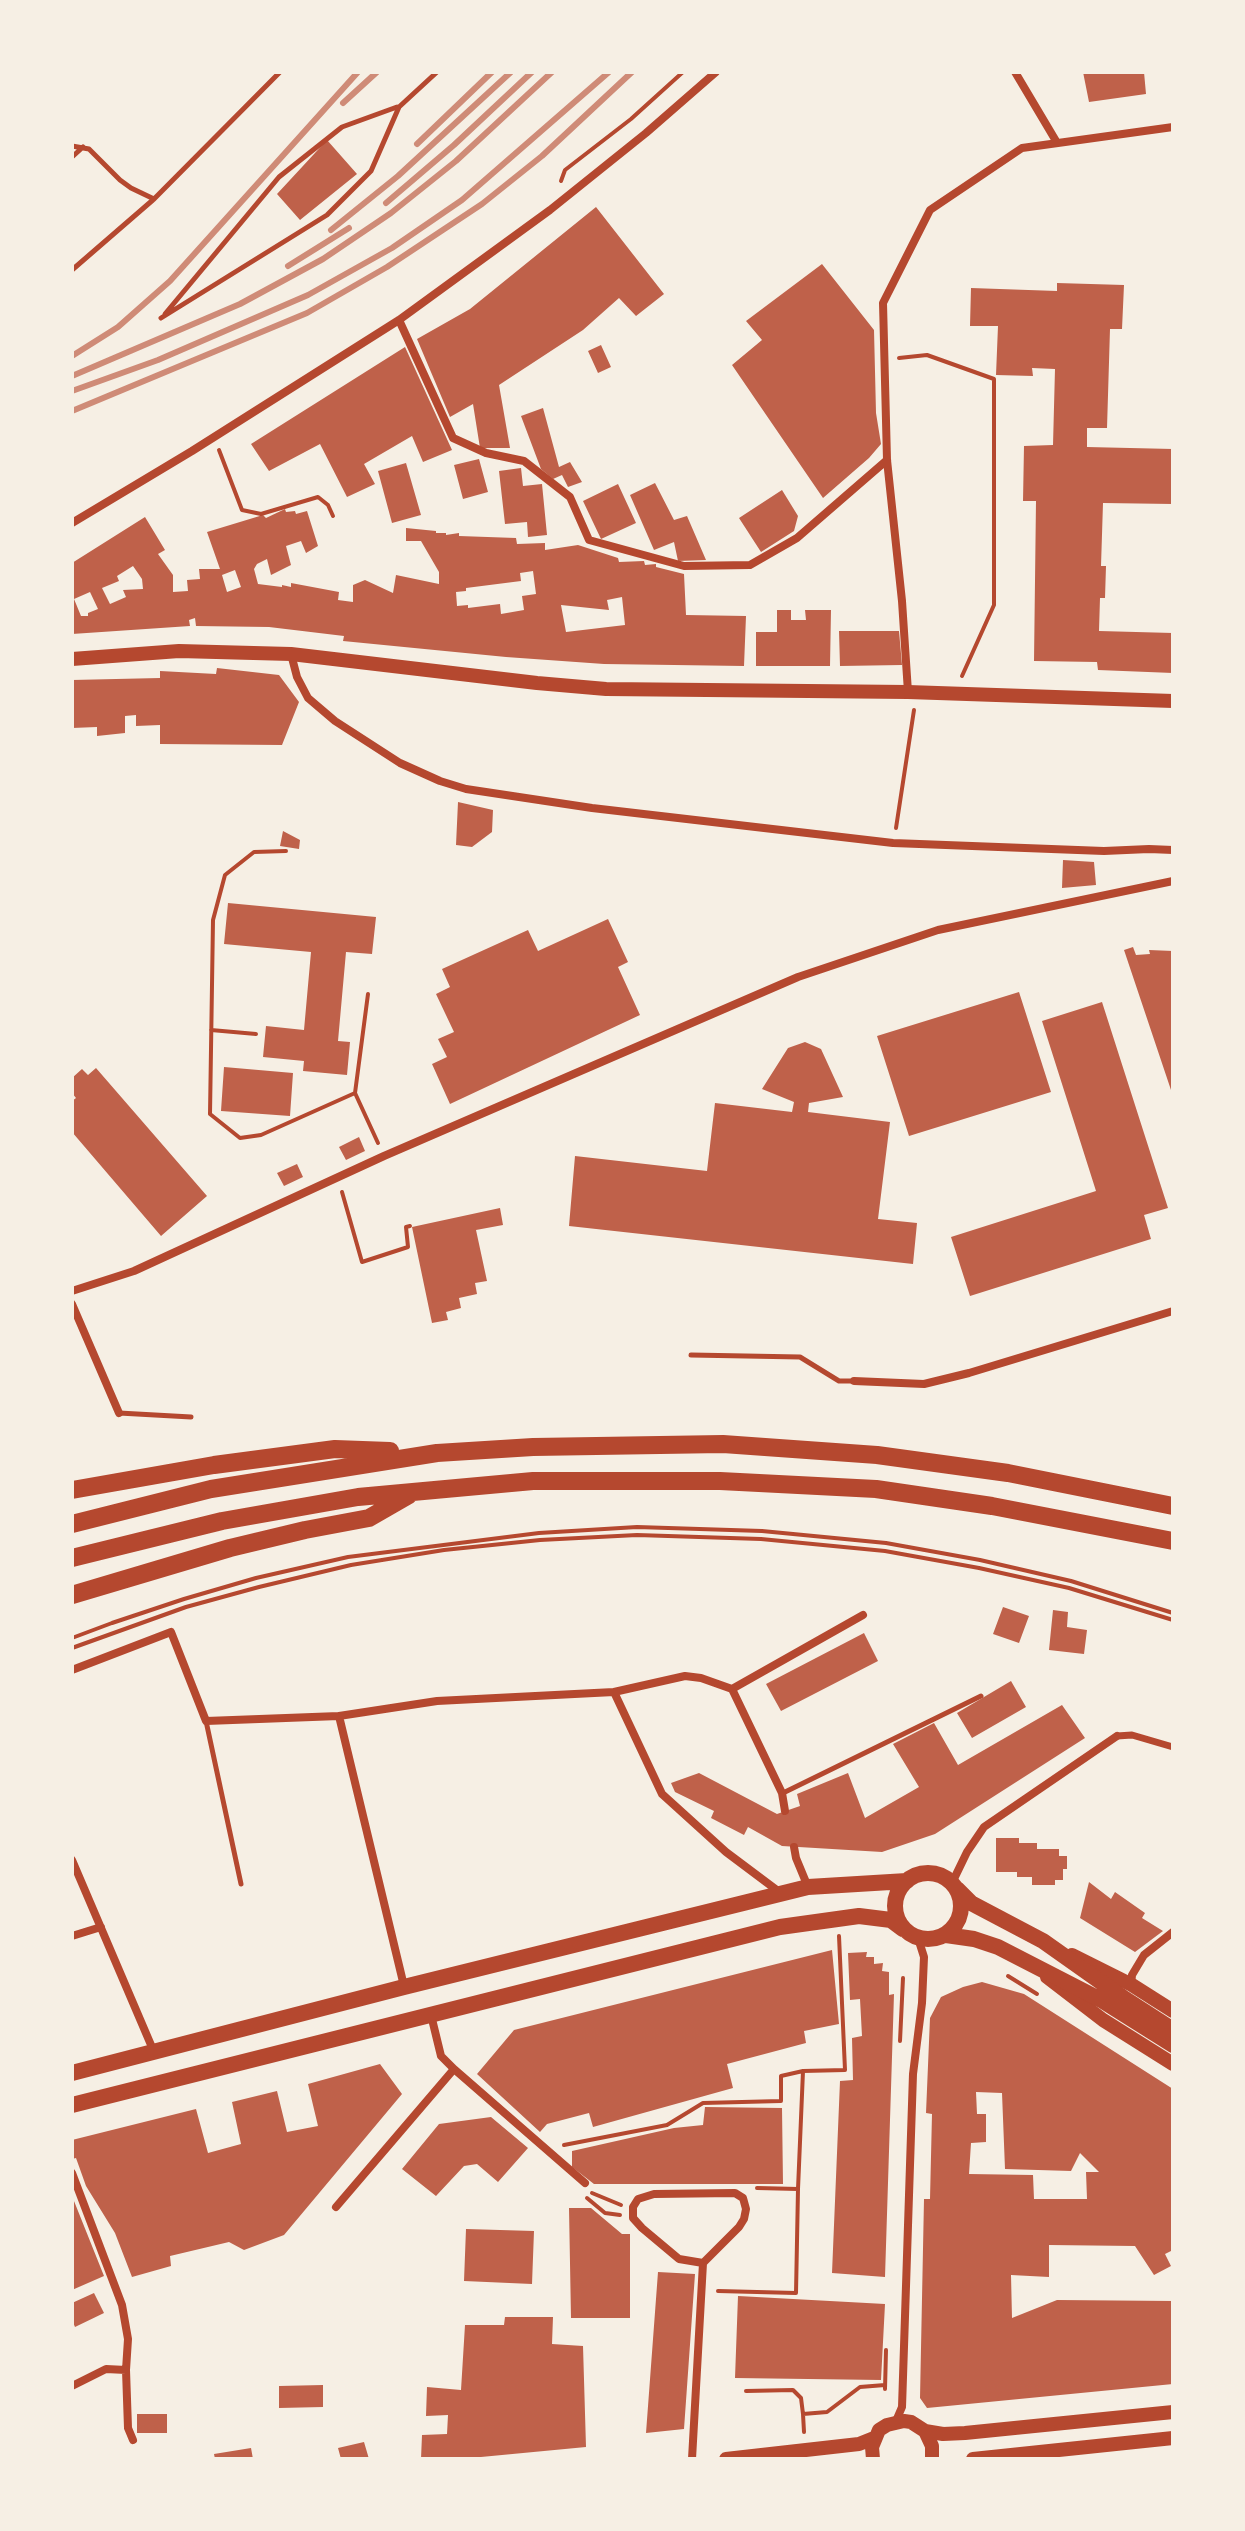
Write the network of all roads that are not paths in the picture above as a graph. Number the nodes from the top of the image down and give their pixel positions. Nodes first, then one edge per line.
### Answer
1 (280, 72) edge
2 (437, 72) edge
3 (716, 72) edge
4 (1015, 72) edge
5 (399, 107) junction
6 (1173, 127) edge
7 (1056, 141) junction
8 (72, 146) edge
9 (83, 147) junction
10 (72, 157) edge
11 (154, 199) junction
12 (72, 270) edge
13 (399, 320) junction
14 (887, 460) junction
15 (72, 523) edge
16 (291, 654) junction
17 (72, 659) edge
18 (912, 692) junction
19 (1173, 701) edge
20 (1173, 850) edge
21 (1173, 881) edge
22 (72, 1291) edge
23 (72, 1304) edge
24 (1173, 1311) edge
25 (691, 1355) dead end
26 (854, 1381) joint
27 (119, 1413) joint
28 (191, 1417) dead end
29 (437, 1453) junction
30 (72, 1490) edge
31 (417, 1491) junction
32 (1173, 1506) edge
33 (72, 1524) edge
34 (1173, 1541) edge
35 (72, 1558) edge
36 (72, 1595) edge
37 (863, 1615) dead end
38 (72, 1670) edge
39 (732, 1689) junction
40 (614, 1692) junction
41 (981, 1696) dead end
42 (339, 1716) junction
43 (206, 1721) junction
44 (1117, 1736) joint
45 (1173, 1747) edge
46 (782, 1793) junction
47 (785, 1811) dead end
48 (794, 1847) dead end
49 (72, 1860) edge
50 (907, 1881) junction
51 (241, 1884) dead end
52 (954, 1886) junction
53 (808, 1887) junction
54 (783, 1894) junction
55 (101, 1927) junction
56 (903, 1929) junction
57 (1173, 1932) edge
58 (946, 1935) junction
59 (72, 1936) edge
60 (918, 1938) junction
61 (1043, 1941) junction
62 (1028, 1962) junction
63 (1132, 1985) junction
64 (404, 1987) junction
65 (1173, 2011) edge
66 (431, 2015) junction
67 (1173, 2030) edge
68 (1173, 2045) edge
69 (155, 2053) junction
70 (1173, 2064) edge
71 (454, 2069) junction
72 (72, 2073) edge
73 (72, 2105) edge
74 (72, 2173) edge
75 (586, 2187) road end
76 (336, 2207) dead end
77 (703, 2263) junction
78 (126, 2370) junction
79 (72, 2386) edge
80 (1173, 2412) edge
81 (896, 2421) junction
82 (925, 2431) junction
83 (874, 2438) junction
84 (1173, 2438) edge
85 (133, 2440) dead end
86 (692, 2459) edge
87 (726, 2459) edge
88 (873, 2459) edge
89 (932, 2459) edge
90 (973, 2459) edge

1 - 11 lane
2 - 5 lane
3 - 13 street
4 - 7 street
5 - 5 lane
6 - 7 street
7 - 14 street
8 - 9 lane
9 - 10 lane
9 - 11 lane
11 - 12 lane
13 - 14 street
13 - 15 street
14 - 18 street
16 - 17 main road
16 - 18 main road
16 - 20 street
18 - 19 main road
21 - 22 street
23 - 27 street
24 - 26 street
25 - 26 lane
27 - 28 lane
29 - 30 highway
29 - 32 highway
29 - 33 highway
31 - 34 highway
31 - 35 highway
31 - 36 highway
37 - 39 street
38 - 43 street
39 - 40 street
39 - 46 street
40 - 42 street
40 - 54 street
41 - 46 lane
42 - 43 street
42 - 64 street
43 - 51 lane
44 - 45 street
44 - 52 street
46 - 47 street
48 - 53 street
49 - 55 street
50 - 52 main road
50 - 53 main road
50 - 56 main road
52 - 58 main road
52 - 61 main road
53 - 54 main road
54 - 64 main road
55 - 59 street
55 - 69 street
56 - 60 main road
56 - 66 main road
57 - 63 street
58 - 60 main road
58 - 62 main road
60 - 81 street
61 - 63 main road
61 - 67 main road
62 - 68 main road
62 - 70 main road
63 - 65 main road
64 - 69 main road
66 - 71 street
66 - 73 main road
69 - 72 main road
71 - 75 street
71 - 76 street
74 - 78 street
77 - 77 street
77 - 86 street
78 - 79 street
78 - 85 street
80 - 82 main road
81 - 82 main road
81 - 83 main road
82 - 89 main road
83 - 87 main road
83 - 88 main road
84 - 90 main road

